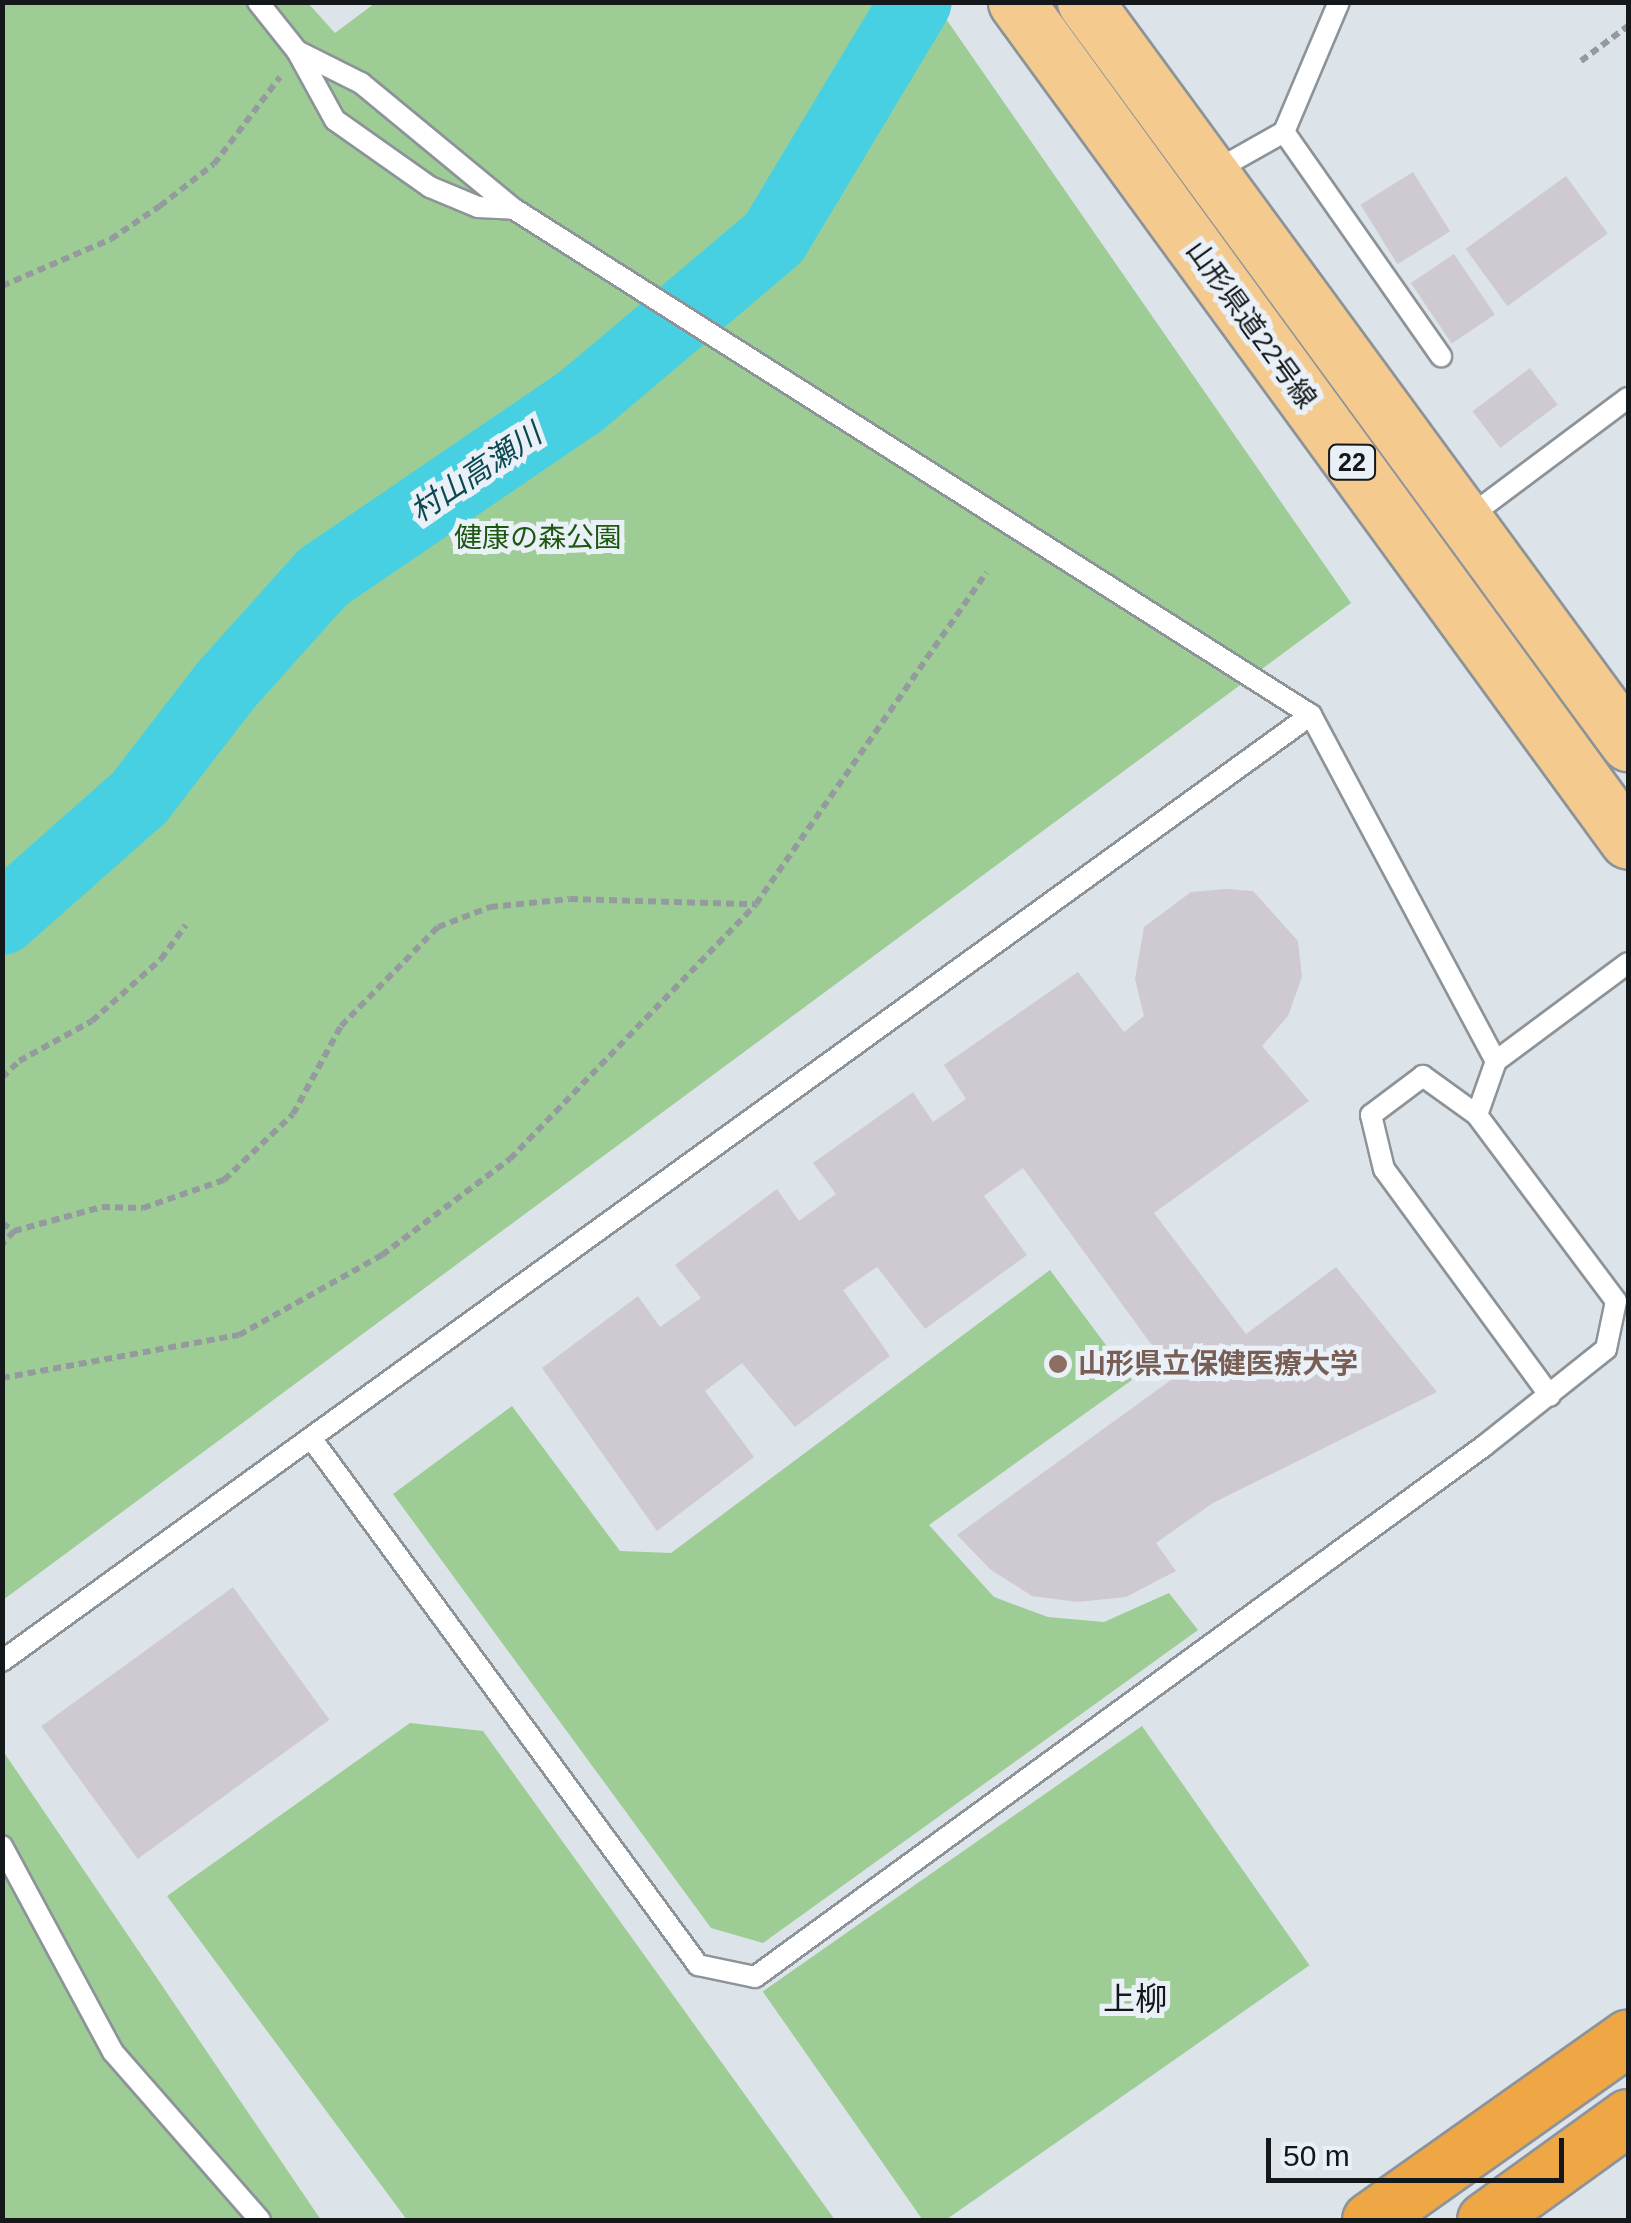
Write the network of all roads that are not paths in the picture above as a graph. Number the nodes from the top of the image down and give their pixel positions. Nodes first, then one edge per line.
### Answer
1 (258, 2) edge
2 (1016, 2) edge
3 (1085, 2) edge
4 (1339, 2) edge
5 (298, 51) junction
6 (1284, 132) junction
7 (1213, 172) junction
8 (514, 209) junction
9 (1441, 356) dead end
10 (1628, 398) edge
11 (1466, 519) junction
12 (1311, 715) junction
13 (1628, 743) edge
14 (1628, 841) edge
15 (1628, 963) edge
16 (1496, 1061) junction
17 (1477, 1115) junction
18 (1550, 1396) junction
19 (314, 1442) junction
20 (2, 1661) edge
21 (2, 1846) edge
22 (1628, 2037) edge
23 (1628, 2117) edge
24 (260, 2220) edge
25 (1370, 2220) edge
26 (1484, 2220) edge

1 - 5 lane
2 - 14 main road, 山形県道22号線 / 22
3 - 7 main road, 22
4 - 6 lane
5 - 8 lane
5 - 8 lane
6 - 7 lane
6 - 9 lane
7 - 11 main road, 22
8 - 12 lane
10 - 11 lane
11 - 13 main road, 22
12 - 16 lane
12 - 19 lane
15 - 16 lane
16 - 17 lane
17 - 18 lane
17 - 18 lane
18 - 19 lane
19 - 20 lane
21 - 24 lane
22 - 25 highway
23 - 26 highway

